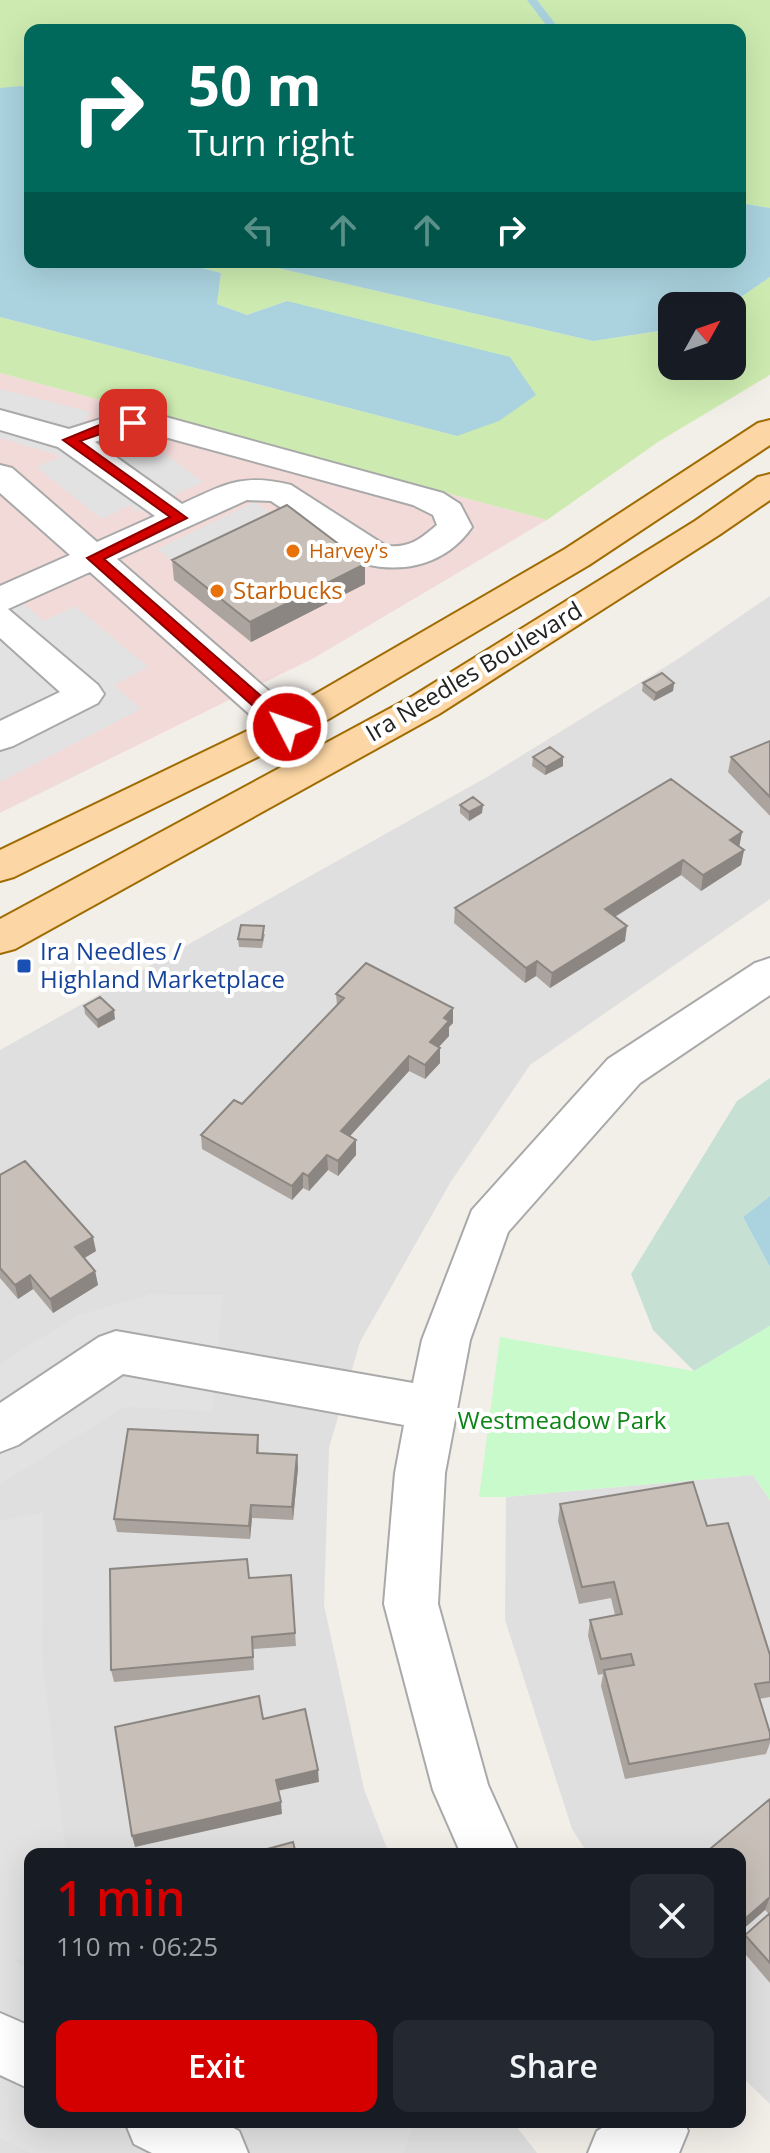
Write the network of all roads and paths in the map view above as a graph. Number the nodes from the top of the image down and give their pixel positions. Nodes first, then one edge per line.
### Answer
1 (0, 420) edge
2 (770, 430) edge
3 (70, 440) junction
4 (0, 475) edge
5 (770, 484) edge
6 (180, 518) junction
7 (94, 558) junction
8 (0, 600) edge
9 (0, 618) edge
10 (287, 727) junction
11 (0, 737) edge
12 (0, 867) edge
13 (0, 938) edge
14 (770, 974) edge
15 (431, 1408) junction
16 (0, 1430) edge
17 (487, 1848) edge
18 (0, 2043) edge
19 (24, 2055) edge
20 (168, 2128) edge
21 (217, 2153) edge

1 - 3 street
2 - 10 main road, Ira Needles Boulevard
3 - 6 street
3 - 6 street
4 - 7 street
5 - 13 main road, Ira Needles Boulevard
6 - 7 street
7 - 8 street
7 - 10 street
9 - 11 street
10 - 12 main road, Ira Needles Boulevard
14 - 15 street
15 - 16 street
15 - 17 street
18 - 19 street
20 - 21 street

